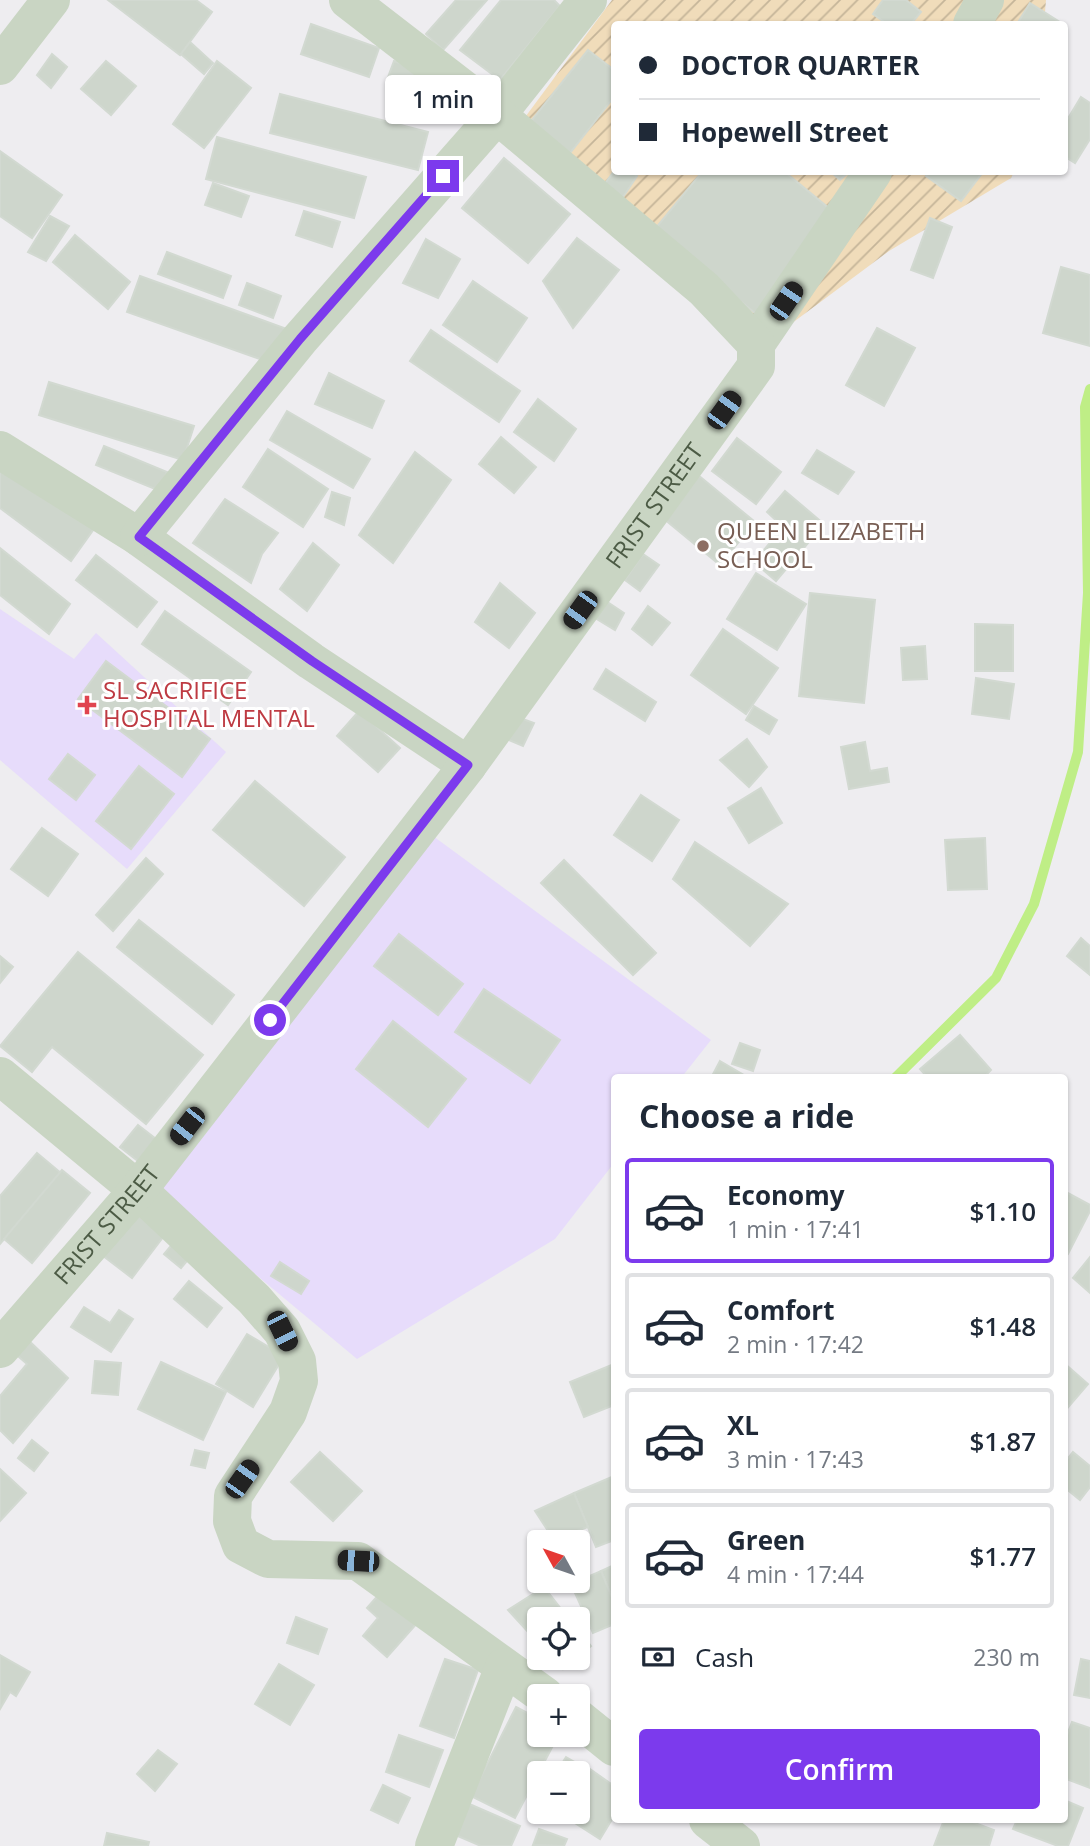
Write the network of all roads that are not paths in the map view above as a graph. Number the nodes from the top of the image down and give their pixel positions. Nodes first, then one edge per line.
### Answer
1 (51, 0) edge
2 (348, 0) edge
3 (588, 0) edge
4 (985, 0) edge
5 (974, 21) edge
6 (0, 66) edge
7 (497, 115) junction
8 (871, 175) edge
9 (757, 344) junction
10 (0, 450) edge
11 (139, 537) junction
12 (468, 765) junction
13 (0, 1076) edge
14 (138, 1190) junction
15 (0, 1349) edge
16 (504, 1667) junction
17 (528, 1684) edge
18 (590, 1728) edge
19 (611, 1745) edge
20 (712, 1823) edge
21 (434, 1846) edge
22 (741, 1846) edge

1 - 6 street
2 - 7 street
3 - 7 street
4 - 5 street
7 - 9 street
7 - 11 street
8 - 9 street, FRIST STREET
9 - 12 street, FRIST STREET
10 - 11 street
11 - 12 street
12 - 14 street, FRIST STREET
13 - 14 street
14 - 15 street, FRIST STREET
14 - 16 street
16 - 17 street
16 - 21 street
18 - 19 street
20 - 22 street

